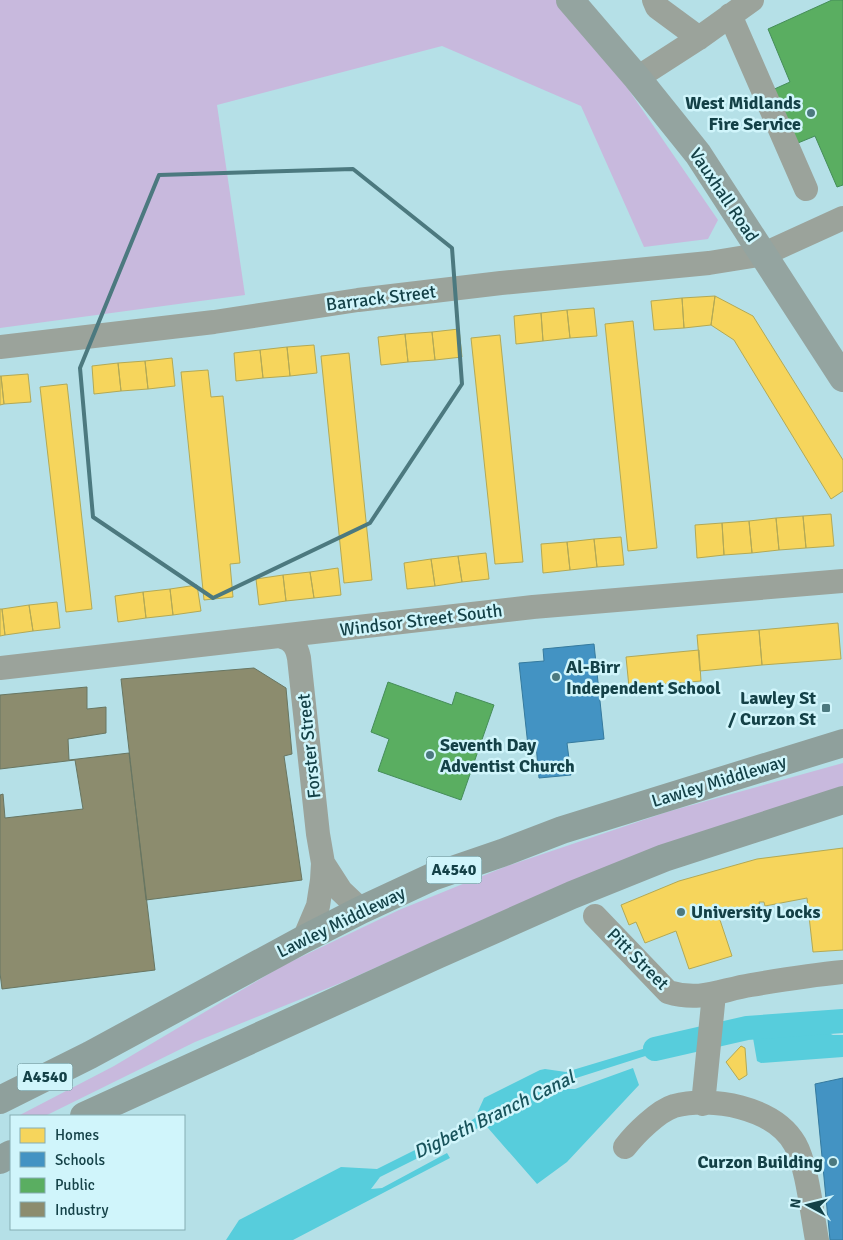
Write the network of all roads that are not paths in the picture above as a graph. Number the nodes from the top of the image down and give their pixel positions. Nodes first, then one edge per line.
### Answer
1 (570, 0) edge
2 (654, 0) edge
3 (752, 0) edge
4 (730, 15) junction
5 (699, 38) junction
6 (637, 78) junction
7 (806, 188) dead end
8 (843, 218) edge
9 (764, 254) junction
10 (0, 347) edge
11 (843, 378) edge
12 (843, 581) edge
13 (282, 637) junction
14 (0, 668) edge
15 (843, 743) edge
16 (843, 800) edge
17 (323, 864) junction
18 (361, 910) junction
19 (595, 916) dead end
20 (304, 940) junction
21 (843, 972) edge
22 (714, 994) junction
23 (0, 1100) edge
24 (703, 1104) junction
25 (86, 1115) edge
26 (625, 1147) dead end
27 (817, 1240) edge

1 - 6 main road, Vauxhall Road
2 - 5 street
3 - 4 street
4 - 5 street
4 - 7 street
5 - 6 street
6 - 9 main road, Vauxhall Road
8 - 9 street, Barrack Street
9 - 10 street, Barrack Street
9 - 11 main road, Vauxhall Road
12 - 13 street, Windsor Street South
13 - 14 street, Windsor Street South
13 - 17 street, Forster Street
15 - 18 highway, Lawley Middleway / A4540
16 - 25 highway
17 - 18 street, Forster Street
17 - 20 street, Forster Street
18 - 20 highway, Lawley Middleway / A4540
19 - 22 street, Pitt Street
20 - 23 highway, Lawley Middleway / A4540
21 - 22 street, Pitt Street
22 - 24 street
24 - 26 street
24 - 27 street

